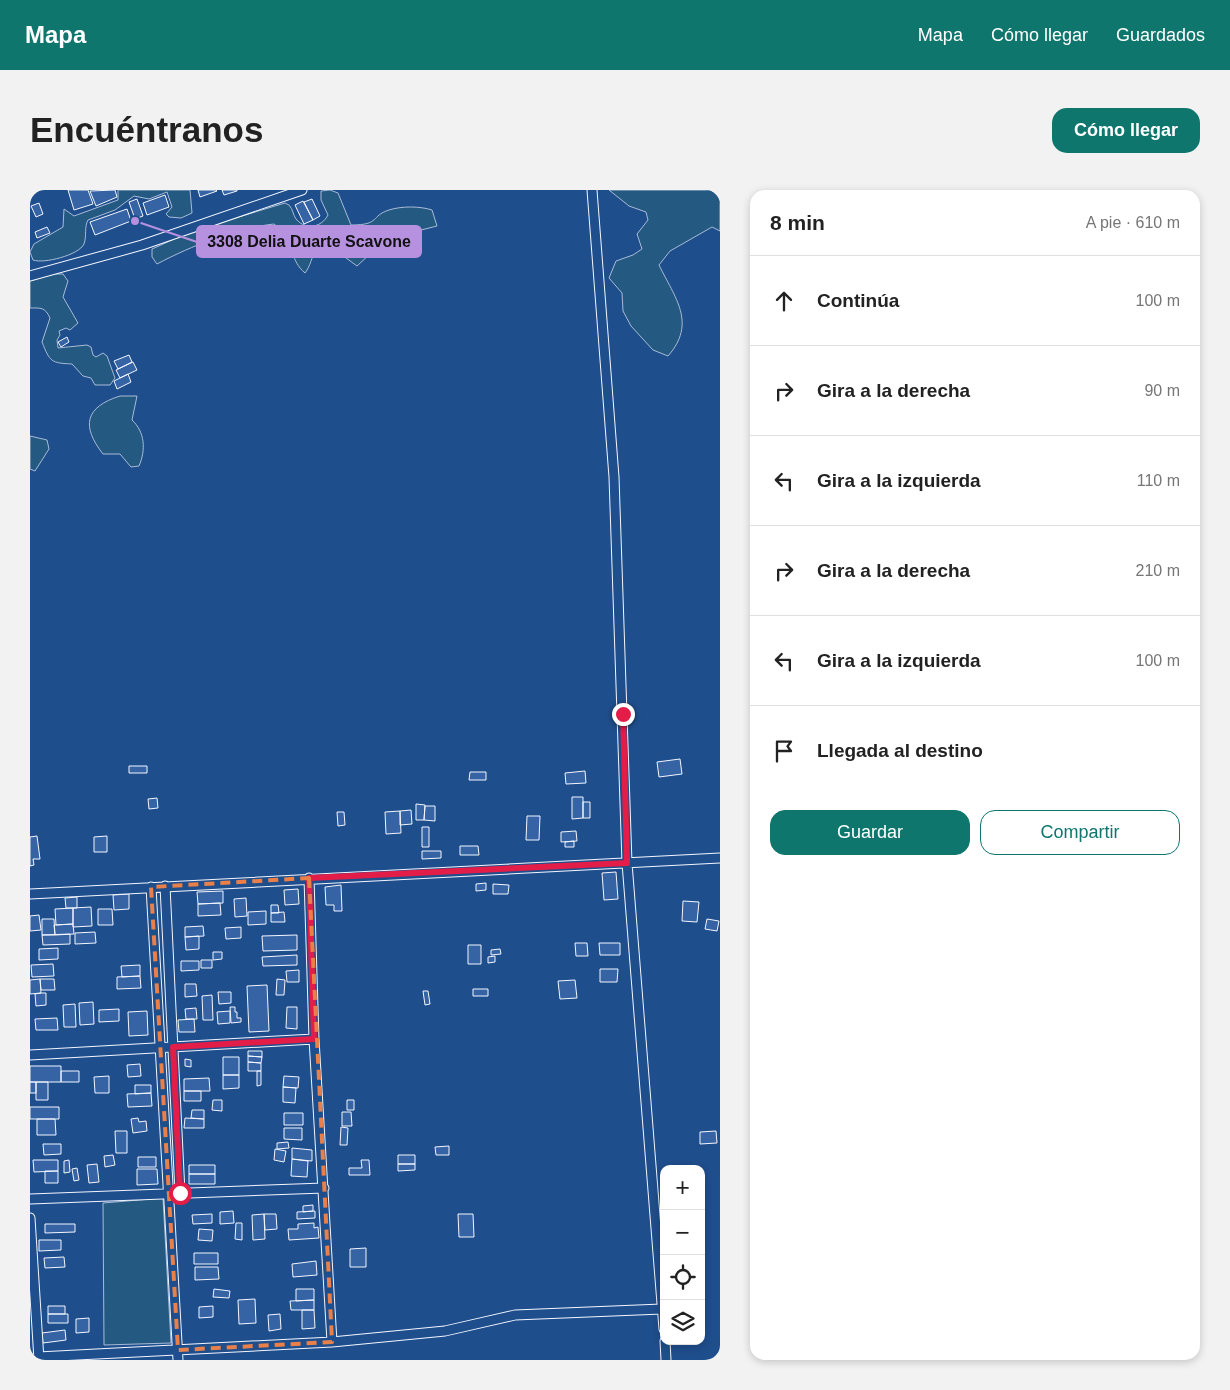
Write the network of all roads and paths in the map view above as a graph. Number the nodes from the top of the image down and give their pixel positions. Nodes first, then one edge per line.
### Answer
1 (302, 190) edge
2 (592, 190) edge
3 (30, 276) edge
4 (720, 858) edge
5 (627, 863) junction
6 (309, 878) junction
7 (164, 886) junction
8 (151, 887) junction
9 (30, 894) edge
10 (314, 1039) junction
11 (173, 1047) junction
12 (162, 1048) junction
13 (30, 1055) edge
14 (324, 1188) junction
15 (180, 1193) junction
16 (169, 1194) junction
17 (30, 1199) edge
18 (30, 1218) edge
19 (661, 1300) edge
20 (660, 1310) edge
21 (332, 1342) junction
22 (665, 1345) edge
23 (178, 1350) junction
24 (38, 1358) edge
25 (178, 1360) edge
26 (666, 1360) edge

1 - 3 street
2 - 5 street
4 - 5 street
5 - 6 street
5 - 19 street
6 - 7 street
6 - 10 street
7 - 8 street
7 - 11 street
8 - 9 street
8 - 12 street
10 - 11 street
10 - 14 street
11 - 12 street
11 - 15 street
12 - 13 street
12 - 16 street
14 - 15 street
14 - 21 street
15 - 16 street
16 - 17 street
16 - 23 street
18 - 24 street
20 - 21 street
21 - 23 street
22 - 26 street
23 - 24 street
23 - 25 street

